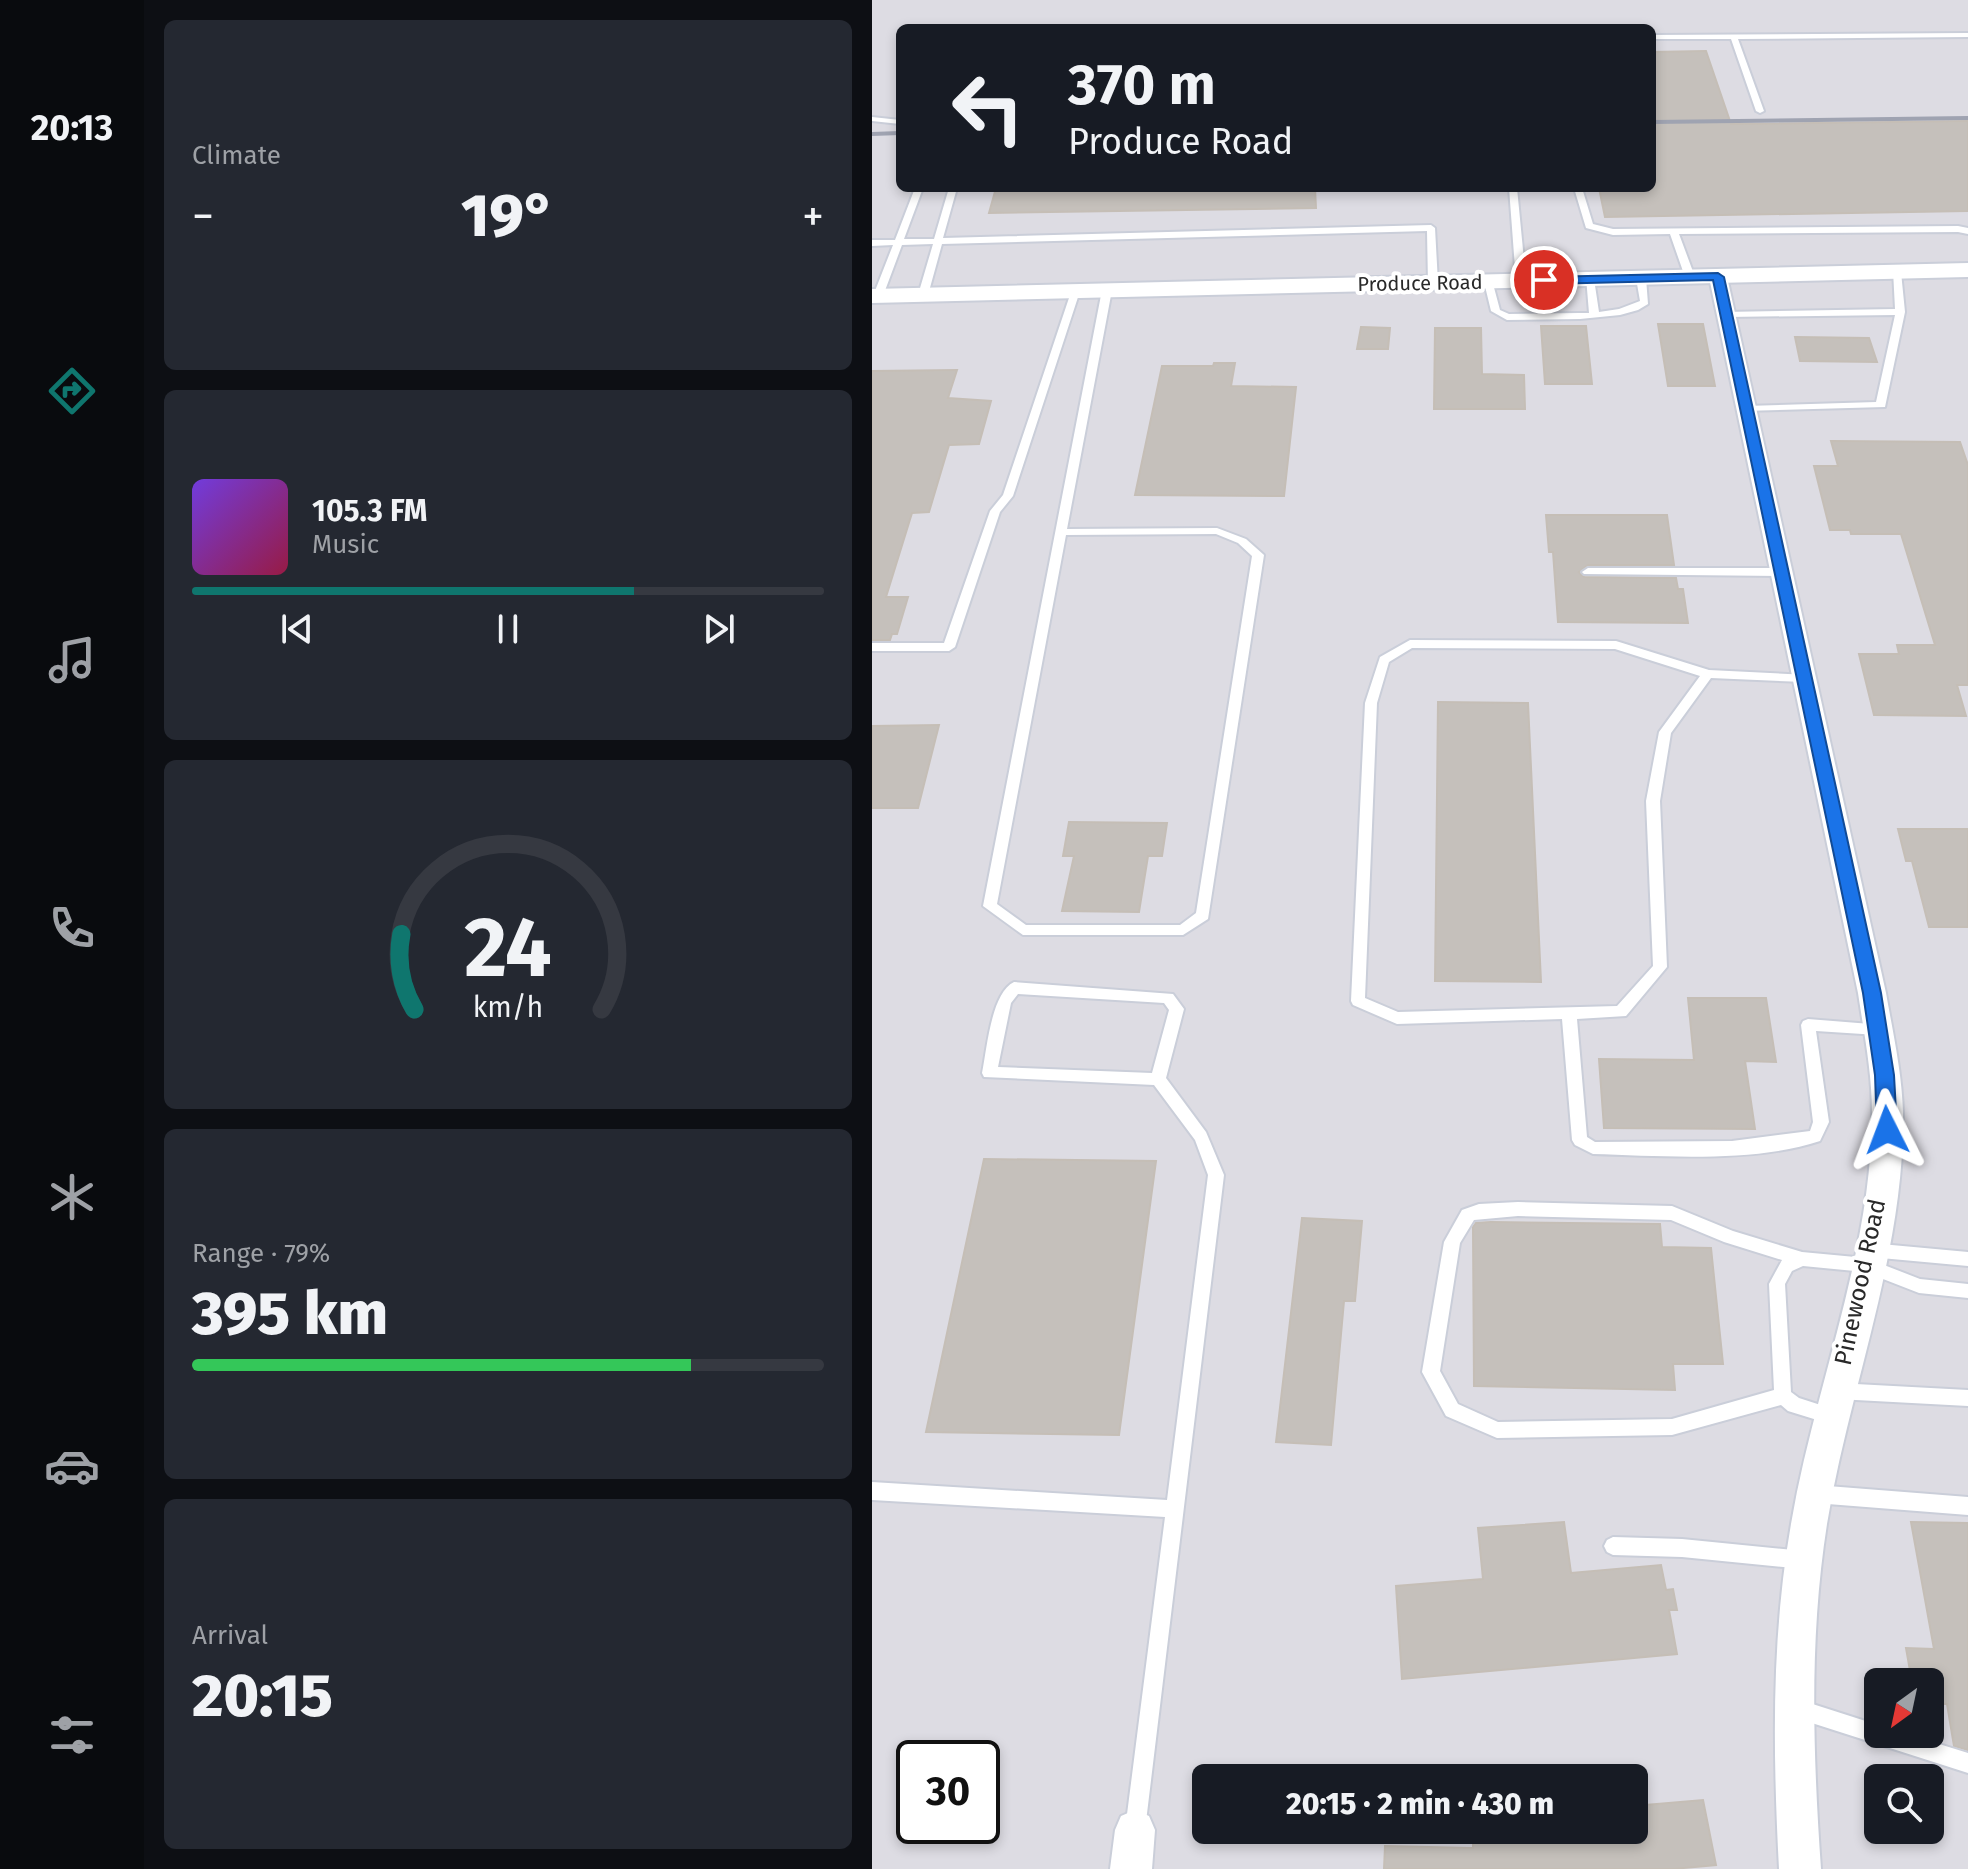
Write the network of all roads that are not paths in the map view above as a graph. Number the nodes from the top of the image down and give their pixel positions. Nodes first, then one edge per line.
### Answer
1 (1968, 35) edge
2 (1656, 37) edge
3 (1734, 37) junction
4 (1760, 111) dead end
5 (872, 119) edge
6 (896, 122) edge
7 (917, 192) edge
8 (952, 192) edge
9 (1513, 192) edge
10 (1579, 192) edge
11 (1673, 231) junction
12 (1968, 231) edge
13 (939, 242) junction
14 (872, 243) edge
15 (897, 243) junction
16 (1968, 270) edge
17 (1896, 272) junction
18 (1704, 277) junction
19 (1641, 278) junction
20 (1589, 279) junction
21 (1521, 281) junction
22 (1489, 282) junction
23 (1433, 283) junction
24 (1107, 290) junction
25 (1075, 291) junction
26 (923, 295) junction
27 (875, 296) edge
28 (1900, 312) junction
29 (1594, 314) junction
30 (1726, 314) junction
31 (1746, 409) junction
32 (1061, 532) junction
33 (1588, 572) dead end
34 (1783, 572) junction
35 (872, 647) edge
36 (1708, 674) junction
37 (1804, 678) junction
38 (1569, 1014) junction
39 (1878, 1029) junction
40 (1158, 1079) junction
41 (1868, 1257) junction
42 (1802, 1259) junction
43 (1968, 1259) edge
44 (1968, 1291) edge
45 (1783, 1396) junction
46 (1968, 1398) edge
47 (1834, 1403) junction
48 (872, 1491) edge
49 (1815, 1494) junction
50 (1968, 1506) edge
51 (1174, 1509) junction
52 (1613, 1546) dead end
53 (1805, 1560) junction
54 (1793, 1708) junction
55 (1968, 1763) edge
56 (1133, 1850) edge
57 (1800, 1869) edge

1 - 3 lane
2 - 3 lane
3 - 4 lane
5 - 6 lane
7 - 15 lane
8 - 13 lane
9 - 21 lane
10 - 11 lane
11 - 12 lane
11 - 18 lane
13 - 15 lane
13 - 23 lane
13 - 26 lane
14 - 15 lane
15 - 27 lane
16 - 17 street, Produce Road
17 - 18 street, Produce Road
17 - 28 lane
18 - 19 street, Produce Road
18 - 30 street, Pinewood Road
19 - 20 street, Produce Road
19 - 29 lane
20 - 21 street, Produce Road
20 - 29 lane
21 - 22 street, Produce Road
22 - 23 street, Produce Road
22 - 29 lane
23 - 24 street, Produce Road
24 - 25 street, Produce Road
24 - 32 lane
25 - 26 street, Produce Road
25 - 35 lane
26 - 27 street, Produce Road
28 - 30 lane
28 - 31 lane
30 - 31 street, Pinewood Road
31 - 34 street, Pinewood Road
32 - 32 lane
33 - 34 lane
34 - 37 street, Pinewood Road
36 - 37 lane
36 - 38 lane
36 - 38 lane
37 - 39 street, Pinewood Road
38 - 39 lane
39 - 41 street, Pinewood Road
40 - 40 lane
40 - 51 lane
41 - 42 lane
41 - 43 lane
41 - 44 lane
41 - 47 street, Pinewood Road
42 - 45 lane
42 - 45 lane
45 - 47 lane
46 - 47 lane
47 - 49 street, Pinewood Road
48 - 51 lane
49 - 50 lane
49 - 53 street, Pinewood Road
51 - 56 lane
52 - 53 lane
53 - 54 street, Pinewood Road
54 - 55 lane
54 - 57 street, Pinewood Road

